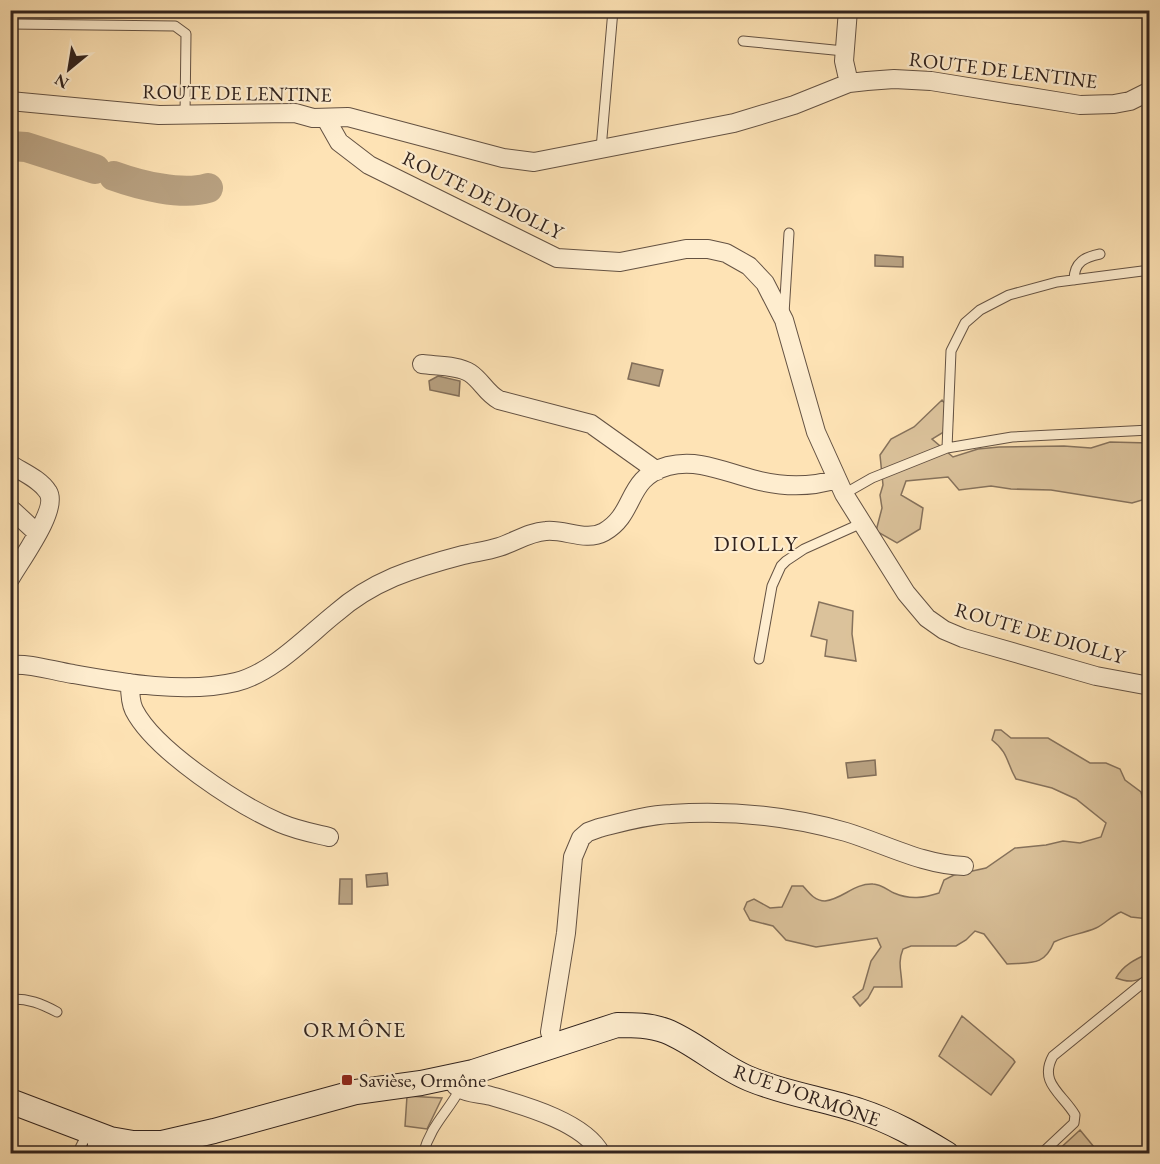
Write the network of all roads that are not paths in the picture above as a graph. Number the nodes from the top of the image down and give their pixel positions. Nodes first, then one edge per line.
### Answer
1 (613, 10) edge
2 (848, 10) edge
3 (10, 24) edge
4 (743, 41) dead end
5 (844, 51) junction
6 (849, 83) junction
7 (1149, 91) edge
8 (10, 101) edge
9 (184, 116) junction
10 (326, 119) junction
11 (601, 149) junction
12 (789, 233) dead end
13 (1100, 254) dead end
14 (1149, 270) edge
15 (1074, 280) junction
16 (784, 320) junction
17 (422, 364) dead end
18 (1149, 430) edge
19 (946, 448) junction
20 (10, 464) edge
21 (657, 471) junction
22 (841, 487) junction
23 (10, 508) edge
24 (862, 523) junction
25 (37, 533) junction
26 (10, 579) edge
27 (759, 659) dead end
28 (10, 665) edge
29 (130, 683) junction
30 (1149, 686) edge
31 (329, 837) dead end
32 (964, 866) dead end
33 (1149, 978) edge
34 (10, 999) edge
35 (57, 1012) dead end
36 (555, 1044) junction
37 (456, 1083) junction
38 (10, 1101) edge
39 (94, 1140) edge
40 (77, 1154) edge
41 (423, 1154) edge
42 (601, 1154) edge
43 (947, 1154) edge
44 (1041, 1154) edge

1 - 11 lane
2 - 5 street
3 - 9 lane
4 - 5 lane
5 - 6 street
6 - 7 street, ROUTE DE LENTINE
6 - 11 street, ROUTE DE LENTINE
8 - 9 street, ROUTE DE LENTINE
9 - 10 street, ROUTE DE LENTINE
10 - 11 street, ROUTE DE LENTINE
10 - 16 street, ROUTE DE DIOLLY
12 - 16 lane
13 - 15 lane
14 - 15 lane
15 - 19 lane
16 - 22 street, ROUTE DE DIOLLY
17 - 21 street
18 - 19 lane
19 - 22 lane
20 - 25 street
21 - 22 street
21 - 29 street
22 - 24 street, ROUTE DE DIOLLY
23 - 25 street
24 - 27 lane
24 - 30 street, ROUTE DE DIOLLY
25 - 26 street
28 - 29 street
29 - 31 street
32 - 36 street
33 - 44 lane
34 - 35 lane
36 - 37 street, RUE D'ORMÔNE
36 - 43 street, RUE D'ORMÔNE
37 - 39 street, RUE D'ORMÔNE
37 - 41 lane
37 - 42 street
38 - 39 street, RUE D'ORMÔNE
39 - 40 lane

